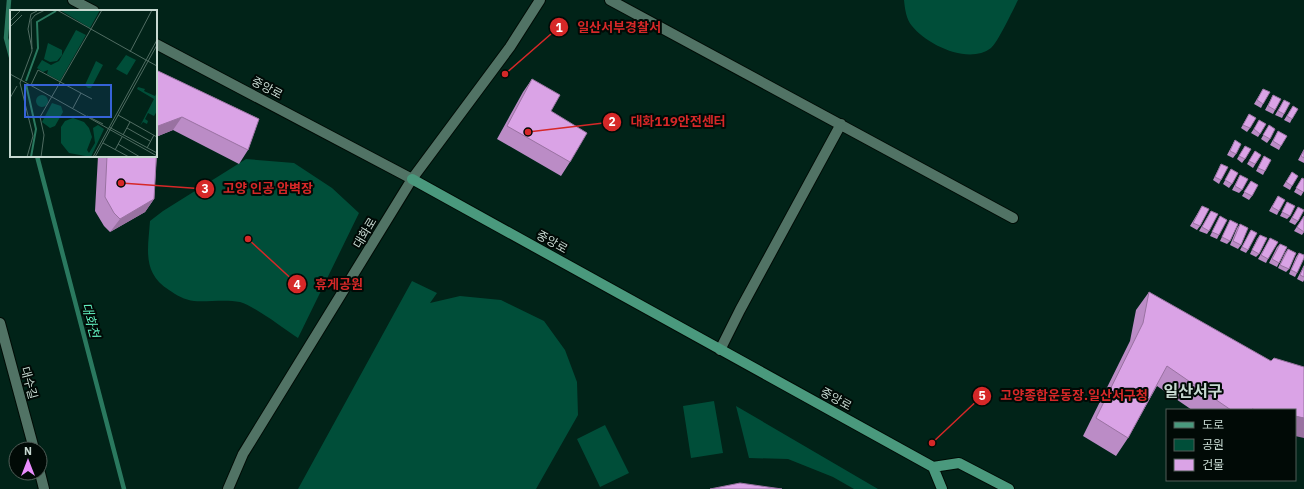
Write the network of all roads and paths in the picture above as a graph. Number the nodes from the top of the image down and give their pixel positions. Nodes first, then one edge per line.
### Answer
1 (73, 0) edge
2 (540, 0) edge
3 (610, 0) edge
4 (86, 3) edge
5 (157, 45) edge
6 (841, 124) junction
7 (412, 179) junction
8 (1013, 218) dead end
9 (0, 323) edge
10 (720, 350) junction
11 (32, 441) edge
12 (933, 467) junction
13 (228, 489) edge
14 (942, 489) edge
15 (1009, 489) edge

1 - 4 street
2 - 7 street, 대화로
3 - 6 street
5 - 7 street, 중앙로
6 - 8 street
6 - 10 street
7 - 10 main road, 중앙로
7 - 13 street, 대화로
9 - 11 street, 대수길
10 - 12 main road, 중앙로
12 - 14 main road
12 - 15 main road

